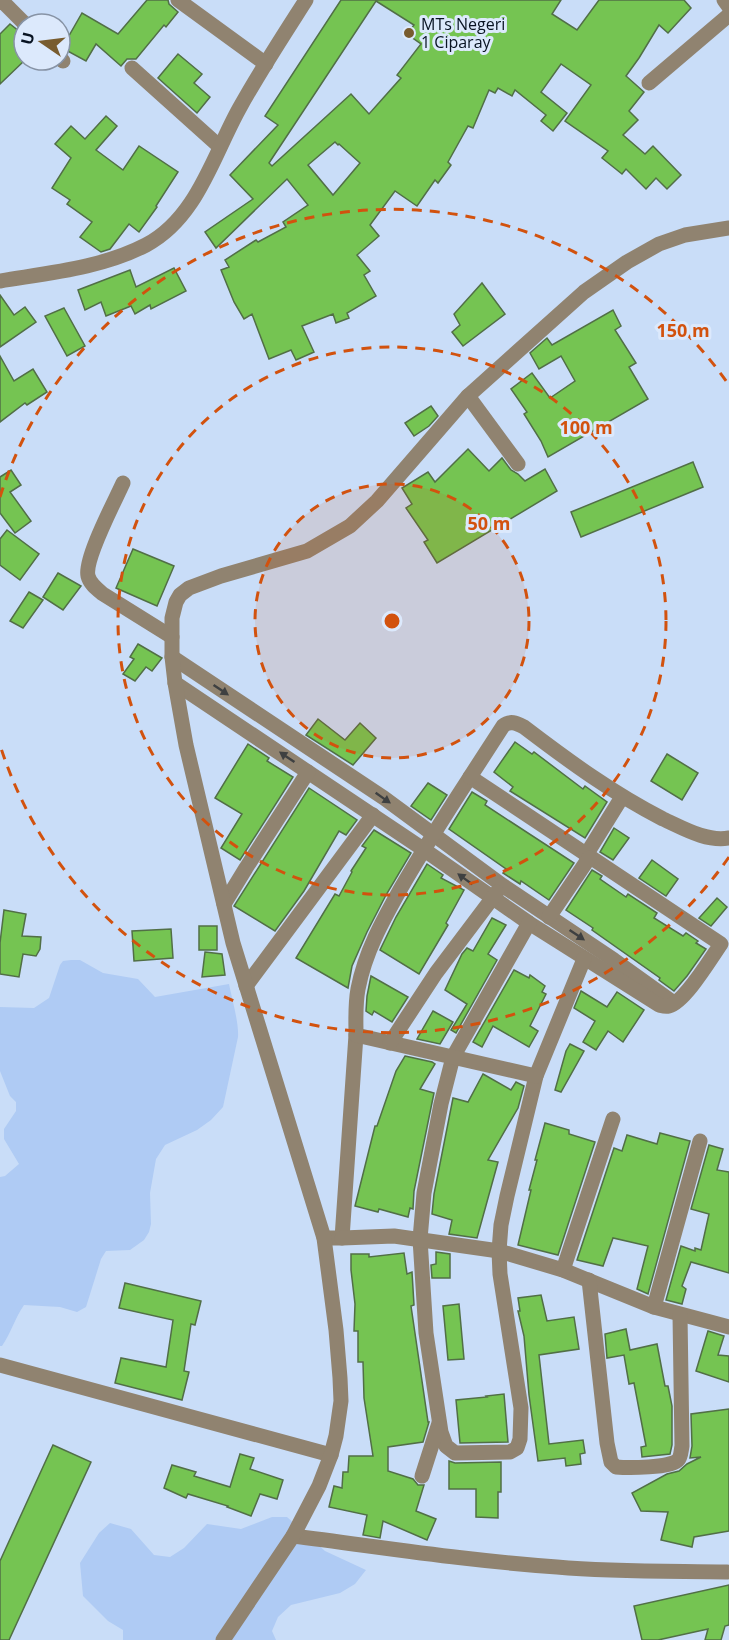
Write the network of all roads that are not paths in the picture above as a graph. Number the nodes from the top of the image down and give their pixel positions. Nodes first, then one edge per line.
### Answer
1 (1, 0) edge
2 (178, 0) edge
3 (306, 0) edge
4 (724, 0) edge
5 (729, 7) edge
6 (13, 12) edge
7 (729, 15) edge
8 (266, 64) junction
9 (132, 68) dead end
10 (649, 83) dead end
11 (220, 147) junction
12 (729, 228) edge
13 (0, 281) edge
14 (468, 396) junction
15 (518, 464) dead end
16 (123, 483) dead end
17 (172, 637) junction
18 (172, 657) junction
19 (175, 683) junction
20 (308, 772) junction
21 (470, 777) junction
22 (622, 797) junction
23 (373, 815) junction
24 (433, 833) junction
25 (729, 837) edge
26 (423, 849) junction
27 (588, 856) junction
28 (502, 885) junction
29 (492, 898) junction
30 (224, 904) junction
31 (549, 916) junction
32 (529, 923) junction
33 (725, 938) edge
34 (584, 959) junction
35 (246, 986) junction
36 (674, 1003) junction
37 (356, 1035) junction
38 (390, 1042) junction
39 (453, 1057) junction
40 (536, 1076) junction
41 (613, 1119) dead end
42 (700, 1141) dead end
43 (342, 1238) junction
44 (324, 1239) junction
45 (420, 1239) junction
46 (499, 1251) junction
47 (563, 1270) junction
48 (589, 1280) junction
49 (654, 1307) junction
50 (680, 1315) junction
51 (729, 1327) edge
52 (0, 1365) edge
53 (439, 1423) junction
54 (331, 1455) junction
55 (422, 1476) dead end
56 (293, 1536) junction
57 (727, 1572) dead end
58 (223, 1640) edge

1 - 6 street
2 - 8 street
3 - 8 street
4 - 5 street
7 - 10 street
8 - 11 street
9 - 11 street
11 - 13 street
12 - 14 street
14 - 15 street
14 - 17 street
16 - 17 street
17 - 18 street
18 - 19 street
18 -> 24 street
20 -> 19 street
19 - 30 street
20 - 23 street
20 - 30 street
21 - 22 street
21 - 24 street
21 - 27 street
22 - 25 street
22 - 27 street
23 - 26 street
23 - 35 street
24 - 26 street
24 - 28 street
29 -> 26 street
26 - 37 street
27 - 31 street
27 - 33 street
28 - 29 street
28 - 31 street
29 - 32 street
29 - 38 street
30 - 35 street
31 -> 36 street
32 - 34 street
32 - 39 street
33 - 36 street
34 - 36 street
34 - 40 street
35 - 44 street
37 - 38 street
37 - 43 street
38 - 39 street
39 - 40 street
39 - 45 street
40 - 46 street
41 - 47 street
42 - 49 street
43 - 44 street
43 - 45 street
44 - 54 street
45 - 46 street
45 - 53 street
46 - 47 street
46 - 53 street
47 - 48 street
48 - 49 street
48 - 50 street
49 - 50 street
50 - 51 street
52 - 54 street
53 - 55 street
54 - 56 street
56 - 57 street
56 - 58 street

